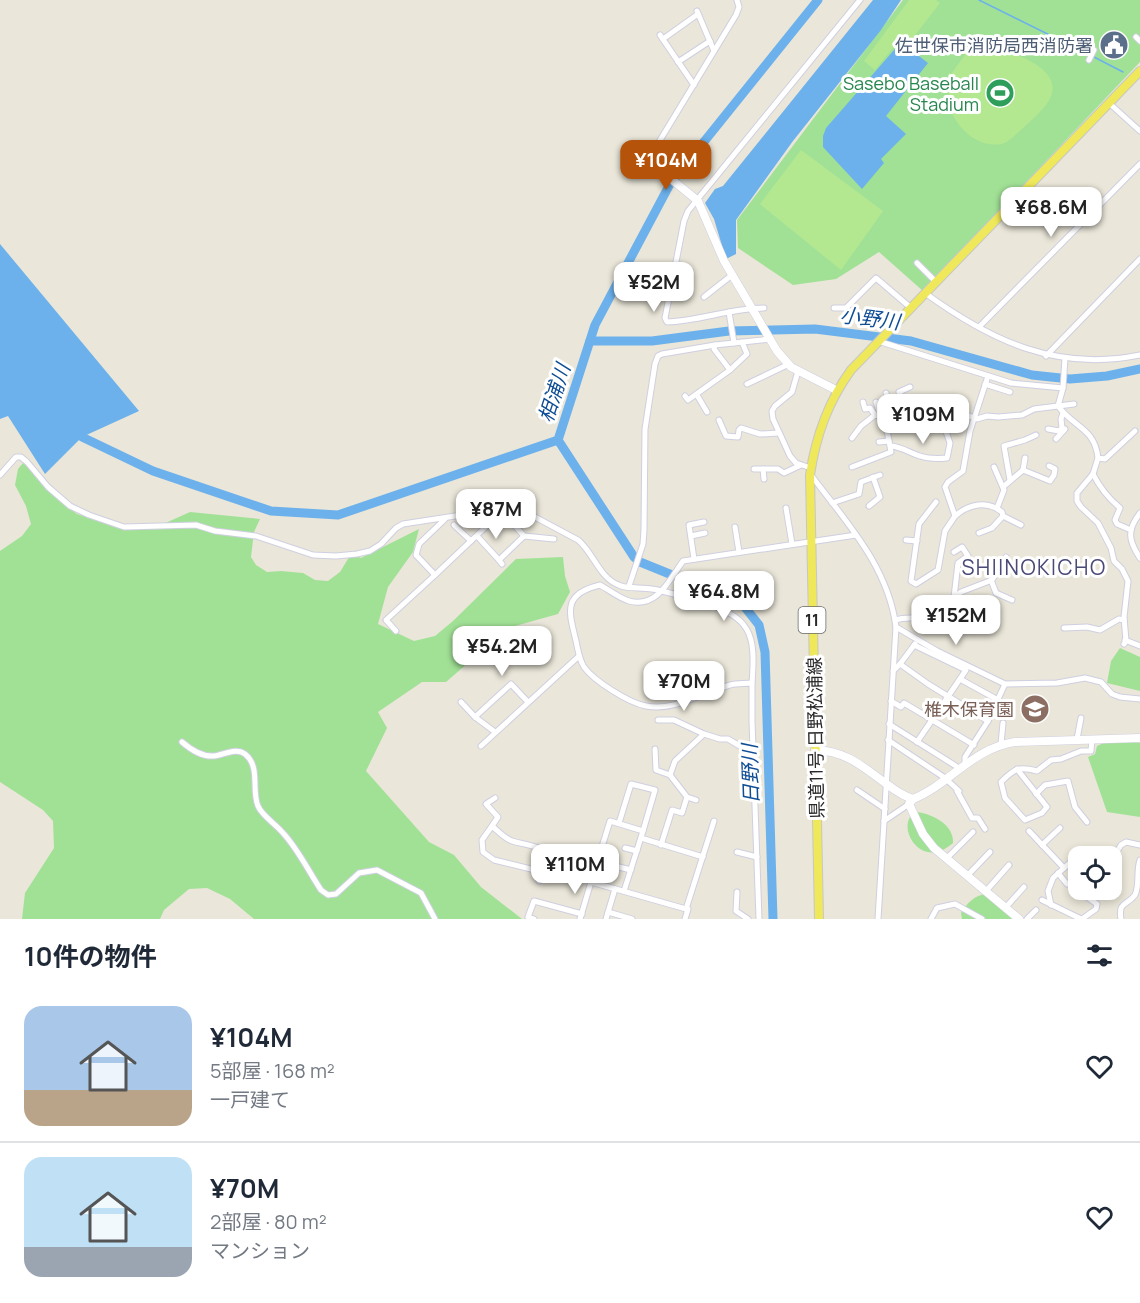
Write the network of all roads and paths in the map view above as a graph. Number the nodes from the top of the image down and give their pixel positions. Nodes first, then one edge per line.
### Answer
1 (738, 0) edge
2 (860, 0) edge
3 (710, 41) junction
4 (1094, 50) dead end
5 (714, 51) junction
6 (1089, 60) dead end
7 (678, 62) junction
8 (1140, 71) edge
9 (694, 85) junction
10 (1103, 106) junction
11 (1140, 131) edge
12 (650, 161) joint
13 (1140, 164) edge
14 (697, 200) junction
15 (1140, 259) edge
16 (917, 263) dead end
17 (732, 276) junction
18 (934, 280) junction
19 (925, 294) junction
20 (704, 297) dead end
21 (764, 308) dead end
22 (834, 308) dead end
23 (911, 308) junction
24 (753, 309) junction
25 (729, 313) junction
26 (979, 327) junction
27 (770, 338) junction
28 (878, 341) junction
29 (742, 342) junction
30 (734, 343) junction
31 (715, 345) junction
32 (1140, 355) edge
33 (1046, 356) junction
34 (1065, 360) junction
35 (789, 364) junction
36 (730, 370) junction
37 (798, 371) junction
38 (988, 376) junction
39 (747, 384) dead end
40 (985, 384) junction
41 (910, 387) dead end
42 (1063, 387) junction
43 (836, 390) junction
44 (1010, 392) dead end
45 (886, 393) dead end
46 (696, 395) junction
47 (685, 396) dead end
48 (921, 398) dead end
49 (863, 402) dead end
50 (876, 402) dead end
51 (1074, 404) dead end
52 (1058, 406) junction
53 (892, 411) junction
54 (707, 412) dead end
55 (1064, 414) junction
56 (878, 416) junction
57 (888, 418) junction
58 (974, 418) junction
59 (719, 420) dead end
60 (877, 423) dead end
61 (943, 423) junction
62 (911, 427) junction
63 (1048, 429) dead end
64 (1135, 431) dead end
65 (779, 432) junction
66 (1036, 435) dead end
67 (852, 438) dead end
68 (1056, 439) dead end
69 (879, 442) dead end
70 (890, 444) junction
71 (1025, 458) dead end
72 (1098, 458) junction
73 (801, 465) junction
74 (1049, 466) dead end
75 (852, 467) dead end
76 (994, 467) dead end
77 (754, 469) dead end
78 (763, 469) junction
79 (1023, 470) junction
80 (781, 471) junction
81 (811, 471) junction
82 (1093, 474) junction
83 (0, 475) edge
84 (880, 475) dead end
85 (873, 477) junction
86 (764, 479) dead end
87 (782, 480) dead end
88 (1010, 480) junction
89 (1003, 487) junction
90 (832, 503) junction
91 (932, 503) dead end
92 (869, 506) dead end
93 (786, 508) dead end
94 (997, 508) junction
95 (1140, 513) edge
96 (955, 516) junction
97 (1003, 516) junction
98 (447, 518) junction
99 (704, 522) dead end
100 (454, 525) dead end
101 (1021, 525) dead end
102 (735, 526) dead end
103 (1131, 530) junction
104 (705, 533) dead end
105 (979, 533) dead end
106 (856, 535) junction
107 (477, 536) junction
108 (524, 536) junction
109 (691, 536) junction
110 (554, 538) dead end
111 (906, 540) dead end
112 (471, 541) junction
113 (916, 541) junction
114 (811, 542) junction
115 (792, 544) junction
116 (739, 552) junction
117 (954, 552) dead end
118 (1006, 557) dead end
119 (1140, 558) edge
120 (694, 559) junction
121 (435, 575) junction
122 (991, 580) junction
123 (629, 586) junction
124 (664, 588) junction
125 (954, 597) junction
126 (1012, 600) dead end
127 (1124, 620) junction
128 (896, 624) junction
129 (1064, 628) dead end
130 (396, 631) dead end
131 (916, 642) junction
132 (1140, 646) edge
133 (579, 656) junction
134 (900, 664) junction
135 (893, 671) junction
136 (960, 679) junction
137 (753, 683) junction
138 (1005, 684) junction
139 (948, 697) junction
140 (1140, 699) edge
141 (998, 700) junction
142 (891, 701) junction
143 (461, 702) dead end
144 (528, 702) junction
145 (475, 717) junction
146 (1080, 718) dead end
147 (658, 720) dead end
148 (932, 720) junction
149 (988, 721) junction
150 (1003, 723) dead end
151 (889, 724) junction
152 (495, 732) junction
153 (704, 734) junction
154 (1140, 738) edge
155 (1077, 739) junction
156 (1092, 739) junction
157 (888, 740) junction
158 (182, 742) dead end
159 (917, 742) junction
160 (1001, 744) junction
161 (974, 745) junction
162 (481, 746) dead end
163 (655, 749) dead end
164 (815, 750) junction
165 (753, 754) junction
166 (962, 766) junction
167 (753, 769) junction
168 (1017, 769) junction
169 (670, 775) junction
170 (945, 778) junction
171 (743, 784) dead end
172 (887, 784) junction
173 (952, 784) junction
174 (857, 790) dead end
175 (959, 791) dead end
176 (1036, 794) junction
177 (687, 797) junction
178 (495, 798) dead end
179 (696, 800) dead end
180 (911, 801) junction
181 (885, 809) junction
182 (714, 821) dead end
183 (884, 821) junction
184 (1087, 822) dead end
185 (619, 823) junction
186 (1051, 825) dead end
187 (492, 826) junction
188 (985, 828) dead end
189 (643, 831) junction
190 (1029, 831) dead end
191 (973, 832) dead end
192 (641, 838) junction
193 (661, 844) junction
194 (1042, 845) junction
195 (1140, 845) edge
196 (1121, 846) edge
197 (626, 848) dead end
198 (637, 851) junction
199 (737, 851) dead end
200 (990, 852) dead end
201 (569, 853) dead end
202 (548, 854) junction
203 (703, 857) junction
204 (757, 857) junction
205 (598, 858) junction
206 (947, 858) junction
207 (1140, 860) edge
208 (1009, 865) dead end
209 (1068, 865) edge
210 (619, 867) dead end
211 (1064, 868) junction
212 (631, 870) junction
213 (541, 872) junction
214 (1058, 873) junction
215 (968, 875) junction
216 (539, 881) dead end
217 (591, 882) junction
218 (1067, 884) dead end
219 (1024, 887) dead end
220 (615, 888) junction
221 (624, 891) junction
222 (986, 891) junction
223 (734, 895) dead end
224 (1042, 900) dead end
225 (1091, 900) edge
226 (1051, 905) junction
227 (1006, 908) junction
228 (686, 909) junction
229 (1036, 910) dead end
230 (608, 912) junction
231 (581, 917) edge
232 (530, 918) edge
233 (934, 918) edge
234 (435, 919) edge
235 (606, 919) edge
236 (632, 919) edge
237 (685, 919) edge
238 (748, 919) edge
239 (759, 919) edge
240 (819, 919) edge
241 (878, 919) edge
242 (982, 919) edge
243 (1019, 919) edge
244 (1027, 919) edge
245 (1081, 919) edge
246 (1121, 919) edge

1 - 5 street
2 - 14 street
3 - 5 street
3 - 7 street
3 - 7 street
4 - 6 street
5 - 9 street
7 - 9 street
8 - 10 main road, 県道11号 日野松浦線 / 11
9 - 12 street
10 - 11 street
10 - 18 main road, 県道11号 日野松浦線 / 11
12 - 14 street
13 - 26 street
14 - 17 street
14 - 25 street
15 - 33 street
16 - 18 street
17 - 20 street
17 - 24 street
18 - 19 main road, 県道11号 日野松浦線 / 11
19 - 23 main road, 県道11号 日野松浦線 / 11
19 - 26 street
21 - 24 street
22 - 23 street
23 - 28 main road, 県道11号 日野松浦線 / 11
24 - 25 street
24 - 27 street
25 - 30 street
26 - 33 street
27 - 29 street
27 - 35 street
28 - 38 street
28 - 43 main road, 県道11号 日野松浦線 / 11
29 - 30 street
29 - 36 street
30 - 31 street
31 - 36 street
31 - 123 street
32 - 34 street
33 - 34 street
34 - 42 street
35 - 37 street
35 - 39 street
36 - 46 street
37 - 43 street
37 - 65 street
38 - 40 street
38 - 42 street
40 - 44 street
40 - 58 street
41 - 53 street
42 - 52 street
43 - 81 main road, 県道11号 日野松浦線 / 11
45 - 53 street
46 - 47 street
46 - 54 street
48 - 62 street
49 - 56 street
50 - 56 street
51 - 52 street
52 - 55 street
52 - 58 street
53 - 56 street
55 - 63 street
55 - 68 street
55 - 72 street
56 - 57 street
56 - 60 street
56 - 67 street
57 - 62 street
57 - 70 street
58 - 61 street
58 - 96 street
59 - 65 street
61 - 62 street
61 - 70 street
64 - 72 street
65 - 73 street
66 - 88 street
69 - 70 street
70 - 75 street
71 - 79 street
72 - 82 street
73 - 80 street
73 - 81 street
74 - 79 street
76 - 89 street
77 - 78 street
78 - 80 street
78 - 86 street
79 - 88 street
80 - 87 street
81 - 90 street
81 - 114 main road, 県道11号 日野松浦線 / 11
82 - 103 street
82 - 127 street
83 - 98 street
84 - 85 street
85 - 90 street
85 - 92 street
88 - 89 street
89 - 94 street
90 - 106 street
91 - 113 street
93 - 115 street
94 - 96 street
94 - 97 street
95 - 103 street
96 - 113 street
97 - 101 street
97 - 105 street
98 - 121 street
98 - 123 street
99 - 109 street
100 - 112 street
102 - 116 street
103 - 119 street
104 - 109 street
106 - 114 street
106 - 128 street
107 - 108 street
107 - 108 street
107 - 112 street
108 - 110 street
109 - 120 street
111 - 113 street
112 - 121 street
114 - 115 street
114 - 164 main road, 県道11号 日野松浦線 / 11
115 - 116 street
116 - 120 street
117 - 125 street
118 - 122 street
120 - 124 street
121 - 130 street
122 - 125 street
122 - 126 street
123 - 124 street
124 - 133 street
124 - 137 street
125 - 128 street
127 - 129 street
127 - 132 street
128 - 131 street
128 - 135 street
131 - 134 street
131 - 136 street
131 - 138 street
133 - 137 street
133 - 144 street
134 - 135 street
134 - 139 street
135 - 142 street
136 - 139 street
136 - 141 street
137 - 165 street
138 - 140 street
138 - 141 street
139 - 148 street
139 - 149 street
141 - 149 street
142 - 148 street
142 - 151 street
143 - 145 street
144 - 145 street
144 - 152 street
145 - 152 street
146 - 155 street
147 - 153 street
148 - 159 street
148 - 161 street
149 - 161 street
150 - 160 street
151 - 157 street
151 - 159 street
152 - 162 street
153 - 165 street
153 - 169 street
154 - 156 street
155 - 156 street
155 - 160 street
156 - 168 street
157 - 170 street
157 - 172 street
158 - 234 street
159 - 166 street
160 - 166 street
161 - 166 street
163 - 169 street
164 - 172 street
164 - 240 main road, 県道11号 日野松浦線 / 11
165 - 167 street
166 - 170 street
167 - 171 street
167 - 204 street
168 - 176 street
168 - 176 street
169 - 177 street
170 - 173 street
170 - 180 street
172 - 180 street
172 - 181 street
173 - 175 street
173 - 188 street
174 - 181 street
176 - 184 street
177 - 179 street
177 - 193 street
178 - 187 street
180 - 183 street
180 - 206 street
181 - 183 street
182 - 203 street
183 - 241 street
185 - 189 street
185 - 189 street
185 - 205 street
186 - 194 street
187 - 202 street
187 - 213 street
189 - 192 street
190 - 194 street
191 - 206 street
192 - 193 street
192 - 198 street
193 - 203 street
194 - 211 street
195 - 196 street
197 - 198 street
198 - 212 street
199 - 204 street
200 - 215 street
201 - 205 street
202 - 205 street
202 - 213 street
203 - 228 street
204 - 239 street
205 - 217 street
206 - 215 street
207 - 246 street
208 - 222 street
209 - 211 street
210 - 212 street
211 - 214 street
212 - 221 street
213 - 216 street
214 - 218 street
214 - 226 street
215 - 222 street
217 - 220 street
217 - 231 street
219 - 227 street
220 - 221 street
220 - 230 street
221 - 228 street
222 - 227 street
223 - 238 street
224 - 226 street
225 - 245 street
226 - 245 street
227 - 243 street
228 - 237 street
229 - 244 street
230 - 235 street
230 - 236 street
231 - 232 street
233 - 242 street

